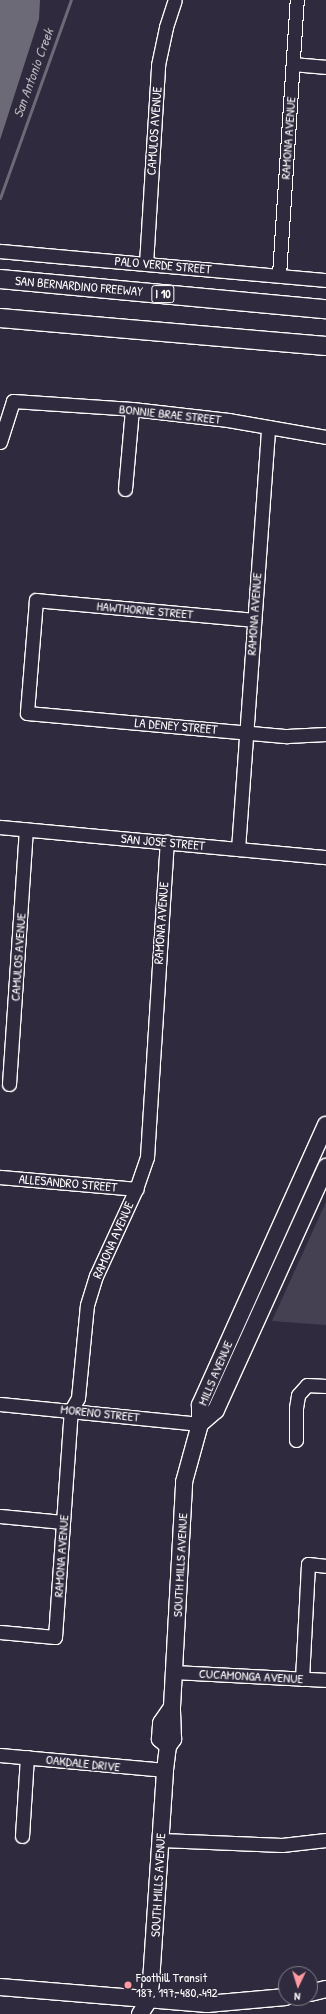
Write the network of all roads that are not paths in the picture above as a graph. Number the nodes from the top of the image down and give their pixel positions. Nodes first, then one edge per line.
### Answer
1 (175, 0) edge
2 (297, 0) edge
3 (293, 64) junction
4 (326, 67) edge
5 (0, 251) edge
6 (146, 264) junction
7 (279, 275) junction
8 (0, 279) edge
9 (326, 280) edge
10 (326, 309) edge
11 (0, 318) edge
12 (326, 346) edge
13 (132, 409) junction
14 (268, 427) junction
15 (326, 437) edge
16 (0, 442) edge
17 (125, 489) dead end
18 (254, 620) junction
19 (27, 713) joint
20 (247, 732) junction
21 (326, 734) edge
22 (0, 828) edge
23 (26, 830) junction
24 (166, 842) junction
25 (238, 849) junction
26 (326, 857) edge
27 (9, 1084) dead end
28 (326, 1125) edge
29 (319, 1157) edge
30 (326, 1167) edge
31 (0, 1177) edge
32 (136, 1189) junction
33 (326, 1386) edge
34 (0, 1404) edge
35 (71, 1410) junction
36 (200, 1424) junction
37 (296, 1440) dead end
38 (0, 1516) edge
39 (63, 1522) junction
40 (326, 1566) edge
41 (0, 1632) edge
42 (175, 1672) junction
43 (302, 1679) junction
44 (326, 1680) edge
45 (0, 1755) edge
46 (27, 1757) junction
47 (165, 1770) junction
48 (22, 1836) dead end
49 (161, 1840) junction
50 (326, 1840) edge
51 (0, 1987) edge
52 (278, 1998) edge
53 (151, 2007) edge
54 (140, 2014) edge

1 - 6 street, CAMULOS AVENUE
2 - 3 street, RAMONA AVENUE
3 - 4 street
3 - 7 street, RAMONA AVENUE
5 - 6 street, PALO VERDE STREET
6 - 7 street, PALO VERDE STREET
7 - 9 street, PALO VERDE STREET
8 - 10 highway, SAN BERNARDINO FREEWAY / I 10
11 - 12 highway
13 - 14 street, BONNIE BRAE STREET
13 - 16 street, BONNIE BRAE STREET
13 - 17 street
14 - 15 street, BONNIE BRAE STREET
14 - 18 street, RAMONA AVENUE
18 - 19 street, HAWTHORNE STREET
18 - 20 street, RAMONA AVENUE
19 - 20 street, LA DENEY STREET
20 - 21 street, LA DENEY STREET
20 - 25 street, RAMONA AVENUE
22 - 23 street, SAN JOSE STREET
23 - 24 street, SAN JOSE STREET
23 - 27 street, CAMULOS AVENUE
24 - 25 street, SAN JOSE STREET
24 - 32 street, RAMONA AVENUE
25 - 26 street, SAN JOSE STREET
28 - 29 main road, MILLS AVENUE
29 - 36 main road, MILLS AVENUE
30 - 36 main road, MILLS AVENUE
31 - 32 street, ALLESANDRO STREET
32 - 35 street, RAMONA AVENUE
33 - 37 street
34 - 35 street, MORENO STREET
35 - 36 street, MORENO STREET
35 - 39 street, RAMONA AVENUE
36 - 42 main road, SOUTH MILLS AVENUE
38 - 39 street
39 - 41 street, RAMONA AVENUE
40 - 43 street
42 - 43 street, CUCAMONGA AVENUE
42 - 47 main road, SOUTH MILLS AVENUE
43 - 44 street, CUCAMONGA AVENUE
45 - 46 street, OAKDALE DRIVE
46 - 47 street, OAKDALE DRIVE
46 - 48 street
47 - 49 main road, SOUTH MILLS AVENUE
49 - 50 street
49 - 53 main road, SOUTH MILLS AVENUE
51 - 53 main road
52 - 53 main road
53 - 54 main road

